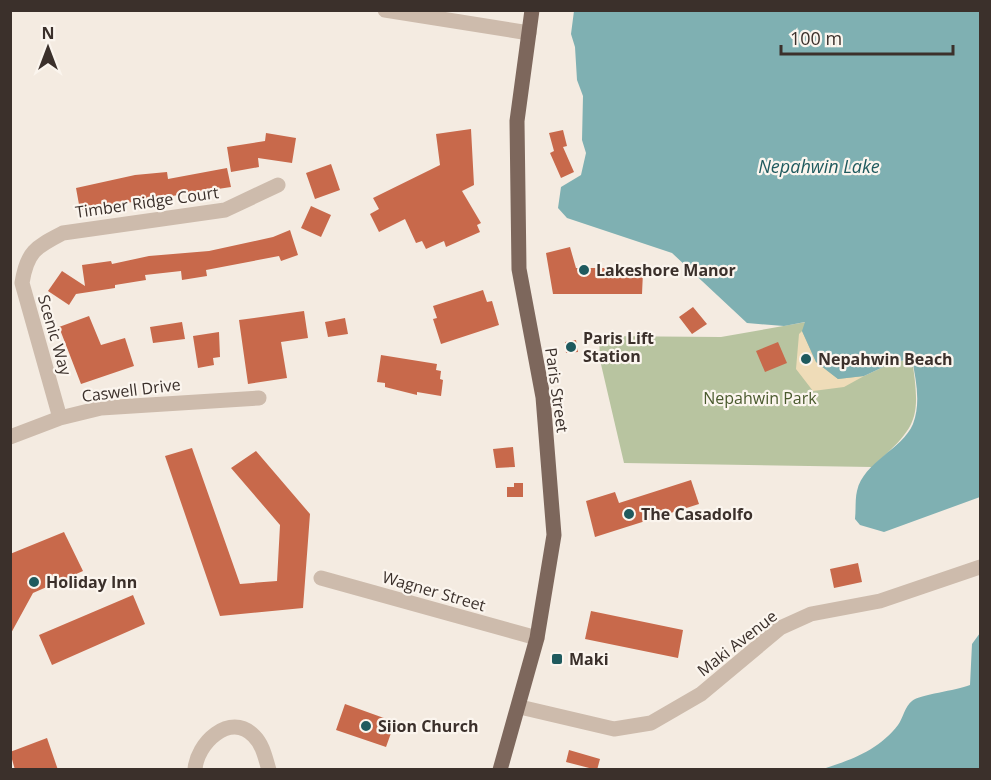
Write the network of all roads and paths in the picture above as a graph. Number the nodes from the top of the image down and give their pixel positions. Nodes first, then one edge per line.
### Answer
1 (385, 10) edge
2 (532, 10) edge
3 (529, 33) junction
4 (278, 185) dead end
5 (26, 260) joint
6 (259, 398) dead end
7 (60, 418) junction
8 (10, 437) edge
9 (981, 567) edge
10 (321, 578) dead end
11 (537, 638) junction
12 (520, 706) junction
13 (195, 770) edge
14 (269, 770) edge
15 (500, 770) edge

1 - 3 street
2 - 3 main road, Paris Street
3 - 11 main road, Paris Street
4 - 5 street, Timber Ridge Court
5 - 7 street, Scenic Way
6 - 7 street, Caswell Drive
7 - 8 street, Caswell Drive
9 - 12 street, Maki Avenue
10 - 11 street, Wagner Street
11 - 12 main road, Paris Street
12 - 15 main road, Paris Street
13 - 14 street

